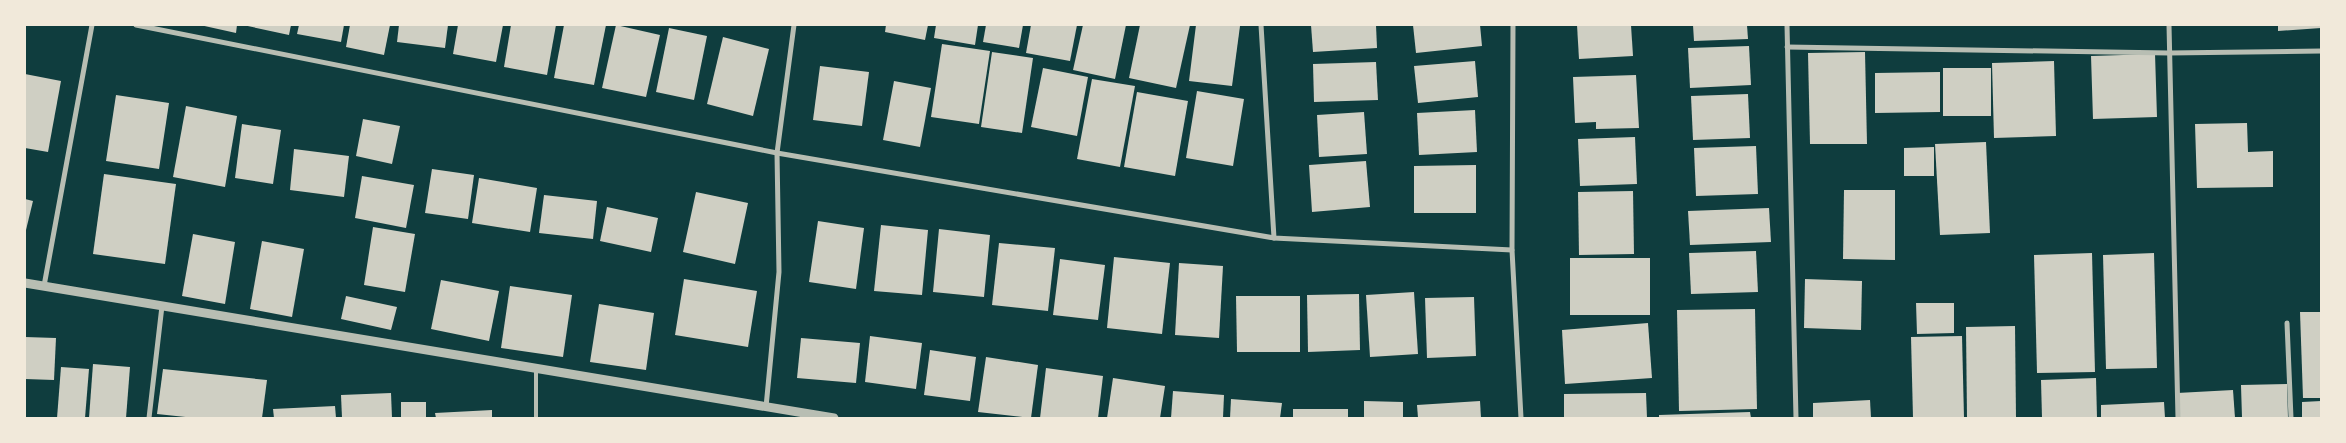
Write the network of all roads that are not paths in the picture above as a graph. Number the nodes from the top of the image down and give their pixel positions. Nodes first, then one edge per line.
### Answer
1 (92, 25) edge
2 (136, 25) edge
3 (794, 25) edge
4 (1262, 25) edge
5 (1513, 25) edge
6 (1787, 25) edge
7 (2169, 25) edge
8 (1788, 47) junction
9 (2321, 51) edge
10 (2169, 53) junction
11 (777, 153) junction
12 (1274, 238) junction
13 (1512, 250) junction
14 (25, 283) edge
15 (44, 286) junction
16 (162, 306) junction
17 (2287, 323) dead end
18 (536, 369) junction
19 (766, 407) junction
20 (149, 418) edge
21 (536, 418) edge
22 (834, 418) edge
23 (1521, 418) edge
24 (1796, 418) edge
25 (2178, 418) edge
26 (2292, 418) edge

1 - 15 street
2 - 11 street
3 - 11 street
4 - 12 street
5 - 13 street
6 - 8 street
7 - 10 street
8 - 10 street
8 - 24 street
9 - 10 street
10 - 25 street
11 - 12 street
11 - 19 street
12 - 13 street
13 - 23 street
14 - 15 street
15 - 16 street
16 - 18 street
16 - 20 street
17 - 26 street
18 - 19 street
18 - 21 lane
19 - 22 street

